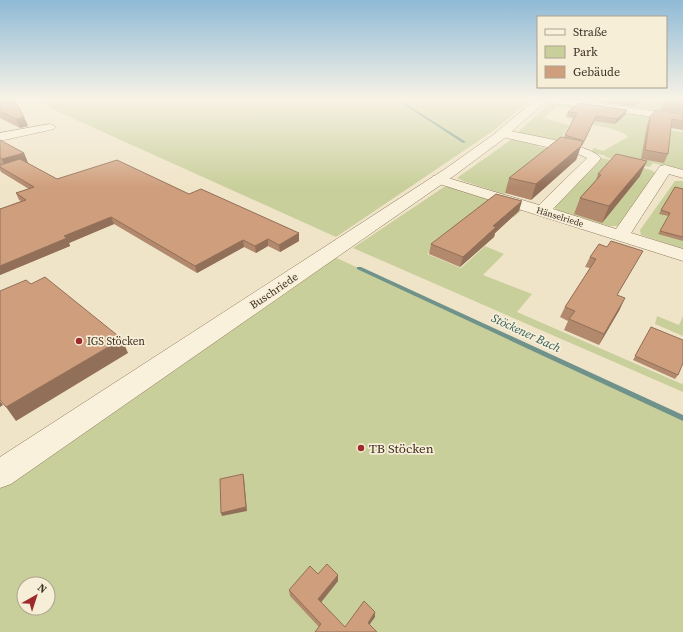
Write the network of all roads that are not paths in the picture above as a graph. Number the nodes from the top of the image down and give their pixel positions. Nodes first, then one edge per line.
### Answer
1 (39, 128) edge
2 (508, 128) edge
3 (502, 133) junction
4 (0, 137) edge
5 (683, 174) edge
6 (438, 179) junction
7 (542, 211) junction
8 (620, 236) junction
9 (683, 255) edge
10 (0, 474) edge

1 - 4 street
2 - 3 street, Buschriede
3 - 6 street, Buschriede
3 - 7 street
5 - 8 street
6 - 7 street, Hänselriede
6 - 10 street, Buschriede
7 - 8 street, Hänselriede
8 - 9 street, Hänselriede

